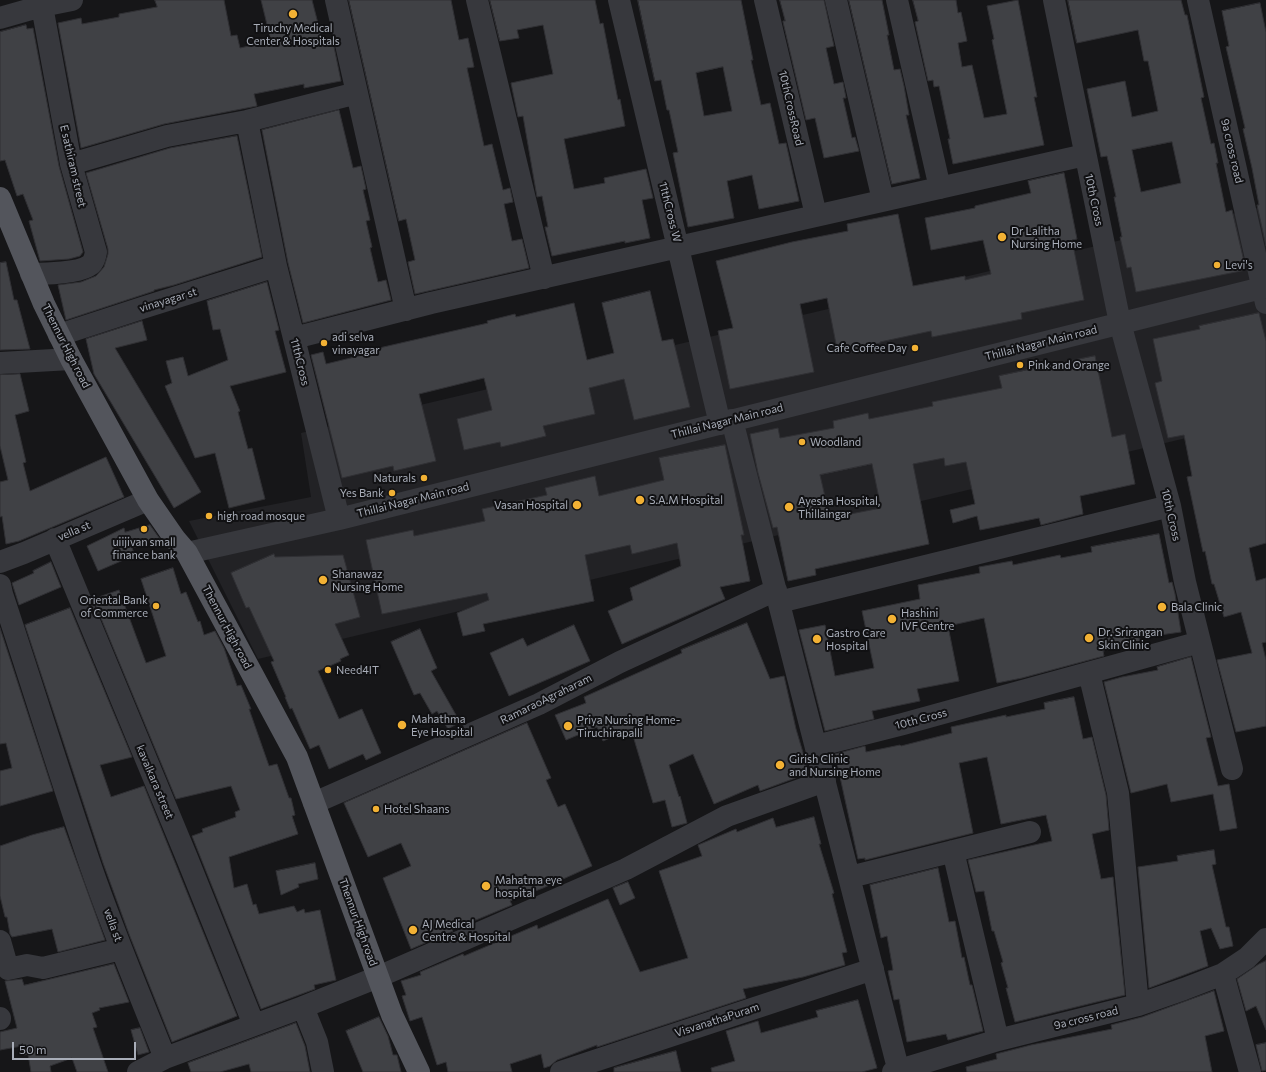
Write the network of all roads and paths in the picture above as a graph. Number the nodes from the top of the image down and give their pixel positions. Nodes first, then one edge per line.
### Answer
1 (72, 0) edge
2 (336, 0) edge
3 (476, 0) edge
4 (619, 0) edge
5 (765, 0) edge
6 (836, 0) edge
7 (897, 0) edge
8 (1054, 0) edge
9 (1198, 0) edge
10 (41, 3) edge
11 (0, 18) edge
12 (357, 92) junction
13 (247, 121) junction
14 (1085, 155) junction
15 (70, 164) junction
16 (940, 188) junction
17 (0, 198) edge
18 (883, 200) junction
19 (816, 215) junction
20 (6, 228) edge
21 (679, 247) junction
22 (276, 266) junction
23 (32, 274) junction
24 (544, 278) junction
25 (1265, 292) edge
26 (406, 310) junction
27 (1120, 323) junction
28 (59, 334) junction
29 (294, 338) junction
30 (71, 359) junction
31 (0, 363) edge
32 (726, 422) junction
33 (148, 500) junction
34 (1170, 506) junction
35 (339, 519) junction
36 (55, 539) junction
37 (187, 553) junction
38 (0, 562) edge
39 (0, 585) edge
40 (777, 596) junction
41 (1200, 642) junction
42 (1089, 673) junction
43 (816, 746) junction
44 (1232, 769) dead end
45 (825, 781) junction
46 (314, 803) junction
47 (1030, 832) dead end
48 (953, 851) junction
49 (850, 877) junction
50 (1266, 939) edge
51 (0, 941) edge
52 (121, 949) junction
53 (873, 969) junction
54 (4, 970) edge
55 (1223, 974) junction
56 (378, 977) junction
57 (1138, 1005) junction
58 (303, 1007) junction
59 (254, 1025) junction
60 (998, 1040) junction
61 (165, 1058) junction
62 (897, 1071) edge
63 (138, 1072) edge
64 (323, 1072) edge
65 (419, 1072) edge
66 (560, 1072) edge
67 (1250, 1072) edge

1 - 10 street
2 - 12 street
3 - 24 street
4 - 21 street, 11thCross W
5 - 19 street, 10thCrossRoad
6 - 18 street
7 - 16 street
8 - 14 street, 10th Cross
9 - 25 street, 9a cross road
10 - 11 street
10 - 15 street, E sathiram street
12 - 13 street
12 - 26 street
13 - 15 street
13 - 22 street, 11thCross
14 - 16 street
14 - 27 street, 10th Cross
15 - 23 street, E sathiram street
16 - 18 street
17 - 20 main road, Thennur High road
18 - 19 street
19 - 21 street
20 - 23 main road, Thennur High road
21 - 24 street
21 - 32 street, 11thCross W
22 - 28 street, vinayagar st
22 - 29 street, 11thCross
23 - 28 main road, Thennur High road
24 - 26 street
25 - 27 street, Thillai Nagar Main road
26 - 29 street
27 - 32 street, Thillai Nagar Main road
27 - 34 street, 10th Cross
28 - 30 main road, Thennur High road
29 - 35 street, 11thCross
30 - 31 street
30 - 33 main road, Thennur High road
32 - 35 street, Thillai Nagar Main road
32 - 40 street, 11thCross W
33 - 36 street, vella st
33 - 37 main road, Thennur High road
34 - 40 street, RamaraoAgraharam
34 - 41 street, 10th Cross
35 - 37 street, Thillai Nagar Main road
36 - 38 street, vella st
36 - 59 street, kavalkara street
37 - 46 main road, Thennur High road
39 - 52 street, vella st
40 - 43 street, 11thCross W
40 - 46 street, RamaraoAgraharam
41 - 42 street, 10th Cross
41 - 44 street
42 - 43 street, 10th Cross
42 - 57 street
43 - 45 street, 11thCross W
45 - 49 street, 11thCross W
45 - 56 street
46 - 56 main road, Thennur High road
47 - 48 street
48 - 49 street
48 - 60 street
49 - 53 street, 11thCross W
50 - 55 street, 9a cross road
51 - 54 street
52 - 54 street
52 - 61 street, vella st
53 - 62 street, 11thCross W
53 - 66 street, VisvanathaPuram
55 - 57 street, 9a cross road
55 - 67 street
56 - 58 street
56 - 65 main road, Thennur High road
57 - 60 street, 9a cross road
58 - 59 street
58 - 64 street
59 - 61 street
60 - 62 street, 9a cross road
61 - 63 street

